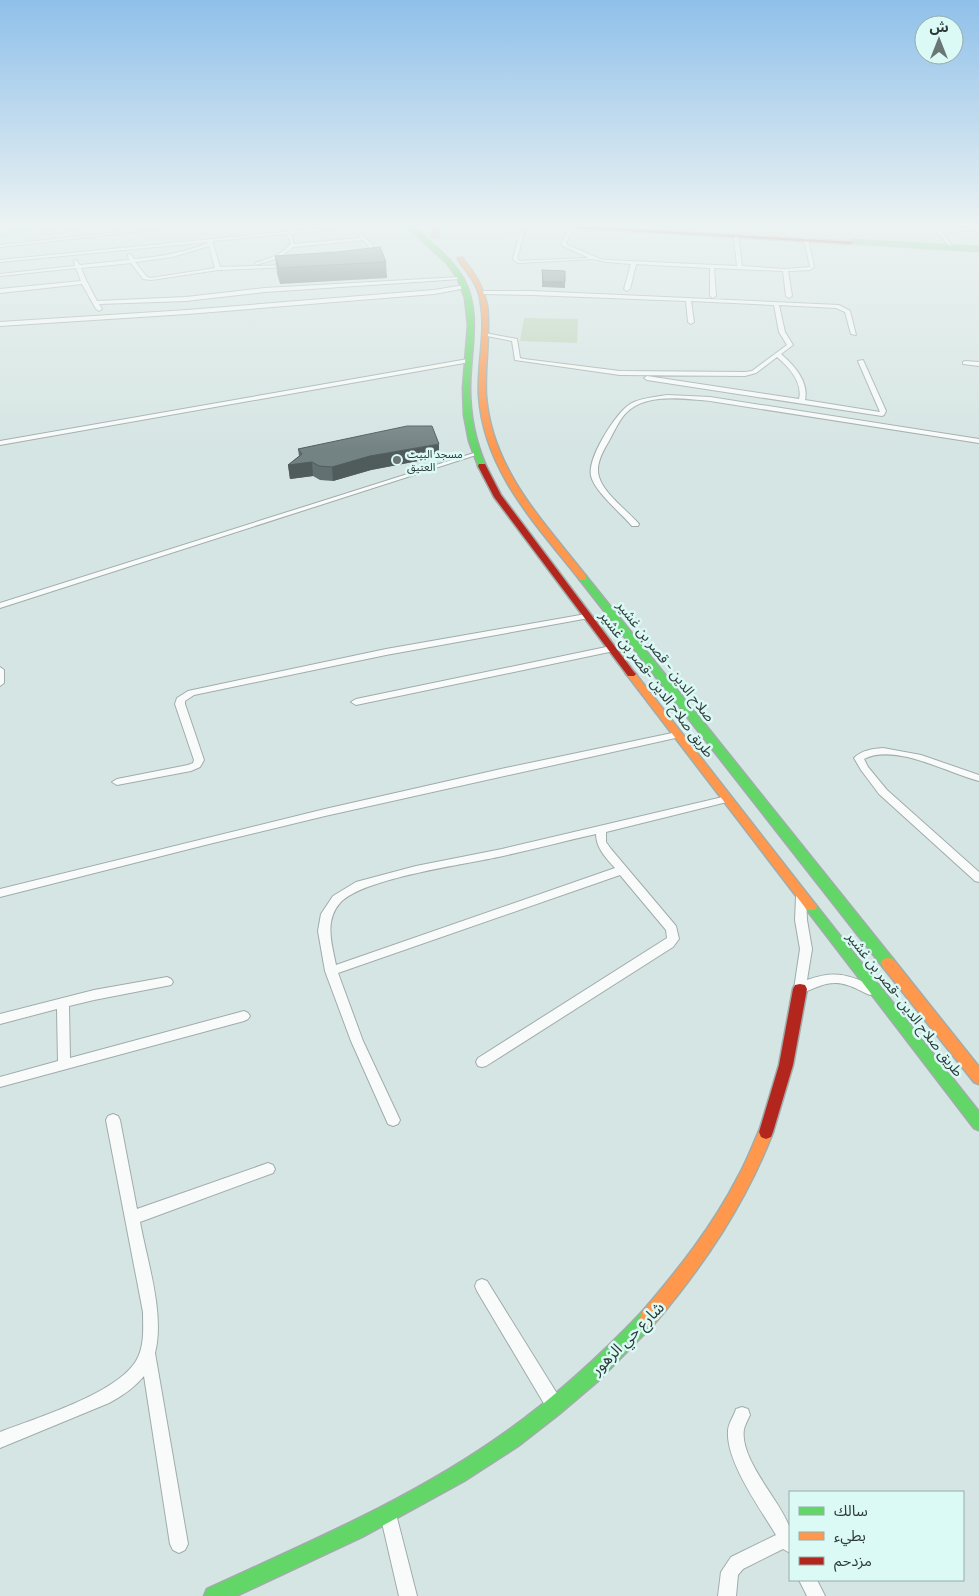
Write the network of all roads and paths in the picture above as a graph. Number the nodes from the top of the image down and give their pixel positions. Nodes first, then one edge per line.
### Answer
1 (130, 301) edge
2 (317, 301) edge
3 (467, 301) edge
4 (484, 301) edge
5 (688, 301) edge
6 (743, 301) edge
7 (96, 303) joint
8 (776, 303) junction
9 (103, 316) junction
10 (691, 322) dead end
11 (0, 324) edge
12 (854, 334) dead end
13 (486, 335) junction
14 (777, 354) junction
15 (468, 361) junction
16 (861, 361) dead end
17 (965, 363) dead end
18 (979, 364) edge
19 (614, 373) junction
20 (801, 402) junction
21 (979, 441) edge
22 (0, 443) edge
23 (476, 454) junction
24 (635, 524) dead end
25 (599, 598) junction
26 (577, 603) junction
27 (0, 606) edge
28 (586, 616) junction
29 (611, 649) junction
30 (0, 670) edge
31 (0, 683) edge
32 (356, 702) dead end
33 (677, 736) junction
34 (979, 778) edge
35 (117, 782) dead end
36 (727, 799) junction
37 (601, 830) junction
38 (622, 870) junction
39 (979, 878) edge
40 (0, 893) edge
41 (801, 897) junction
42 (331, 971) junction
43 (167, 982) dead end
44 (800, 988) junction
45 (880, 996) junction
46 (63, 1003) junction
47 (244, 1016) dead end
48 (0, 1019) edge
49 (482, 1062) dead end
50 (64, 1065) junction
51 (979, 1078) edge
52 (0, 1082) edge
53 (113, 1120) dead end
54 (393, 1120) dead end
55 (979, 1123) edge
56 (268, 1169) dead end
57 (131, 1218) junction
58 (482, 1286) dead end
59 (148, 1355) junction
60 (555, 1406) junction
61 (742, 1415) dead end
62 (0, 1440) edge
63 (388, 1514) junction
64 (789, 1541) edge
65 (179, 1544) dead end
66 (808, 1581) edge
67 (214, 1596) edge
68 (408, 1596) edge
69 (727, 1596) edge
70 (816, 1596) edge

1 - 7 street
2 - 9 street
3 - 15 main road, طريق صلاح الدين -قصر بن غشير
4 - 13 main road, صلاح الدين - قصر بن غشير
5 - 10 street
6 - 8 street
7 - 9 street
8 - 12 street
8 - 14 street
9 - 11 street
13 - 19 street
13 - 25 main road, صلاح الدين - قصر بن غشير
14 - 19 street
14 - 20 street
15 - 22 street
15 - 23 main road, طريق صلاح الدين -قصر بن غشير
16 - 20 street
17 - 18 street
19 - 20 street
21 - 24 street
23 - 26 main road, طريق صلاح الدين -قصر بن غشير
23 - 27 street
25 - 26 main road
25 - 51 main road, صلاح الدين - قصر بن غشير
26 - 28 main road, طريق صلاح الدين -قصر بن غشير
28 - 29 main road, طريق صلاح الدين -قصر بن غشير
28 - 35 street
29 - 32 street
29 - 33 main road, طريق صلاح الدين -قصر بن غشير
30 - 31 street
33 - 36 main road, طريق صلاح الدين -قصر بن غشير
33 - 40 street
34 - 39 street
36 - 37 street
36 - 41 main road, طريق صلاح الدين -قصر بن غشير
37 - 38 street
37 - 42 street
38 - 42 street
38 - 49 street
41 - 44 street, شارع حي الزهور
41 - 45 main road, طريق صلاح الدين -قصر بن غشير
42 - 54 street
43 - 46 street
44 - 45 street
44 - 60 main road, شارع حي الزهور
45 - 55 main road, طريق صلاح الدين -قصر بن غشير
46 - 48 street
46 - 50 street
47 - 50 street
50 - 52 street
53 - 57 street
56 - 57 street
57 - 59 street
58 - 60 street
59 - 62 street
59 - 65 street
60 - 63 main road, شارع حي الزهور
61 - 64 street
63 - 67 main road, شارع حي الزهور
63 - 68 street
64 - 69 street
66 - 70 street

